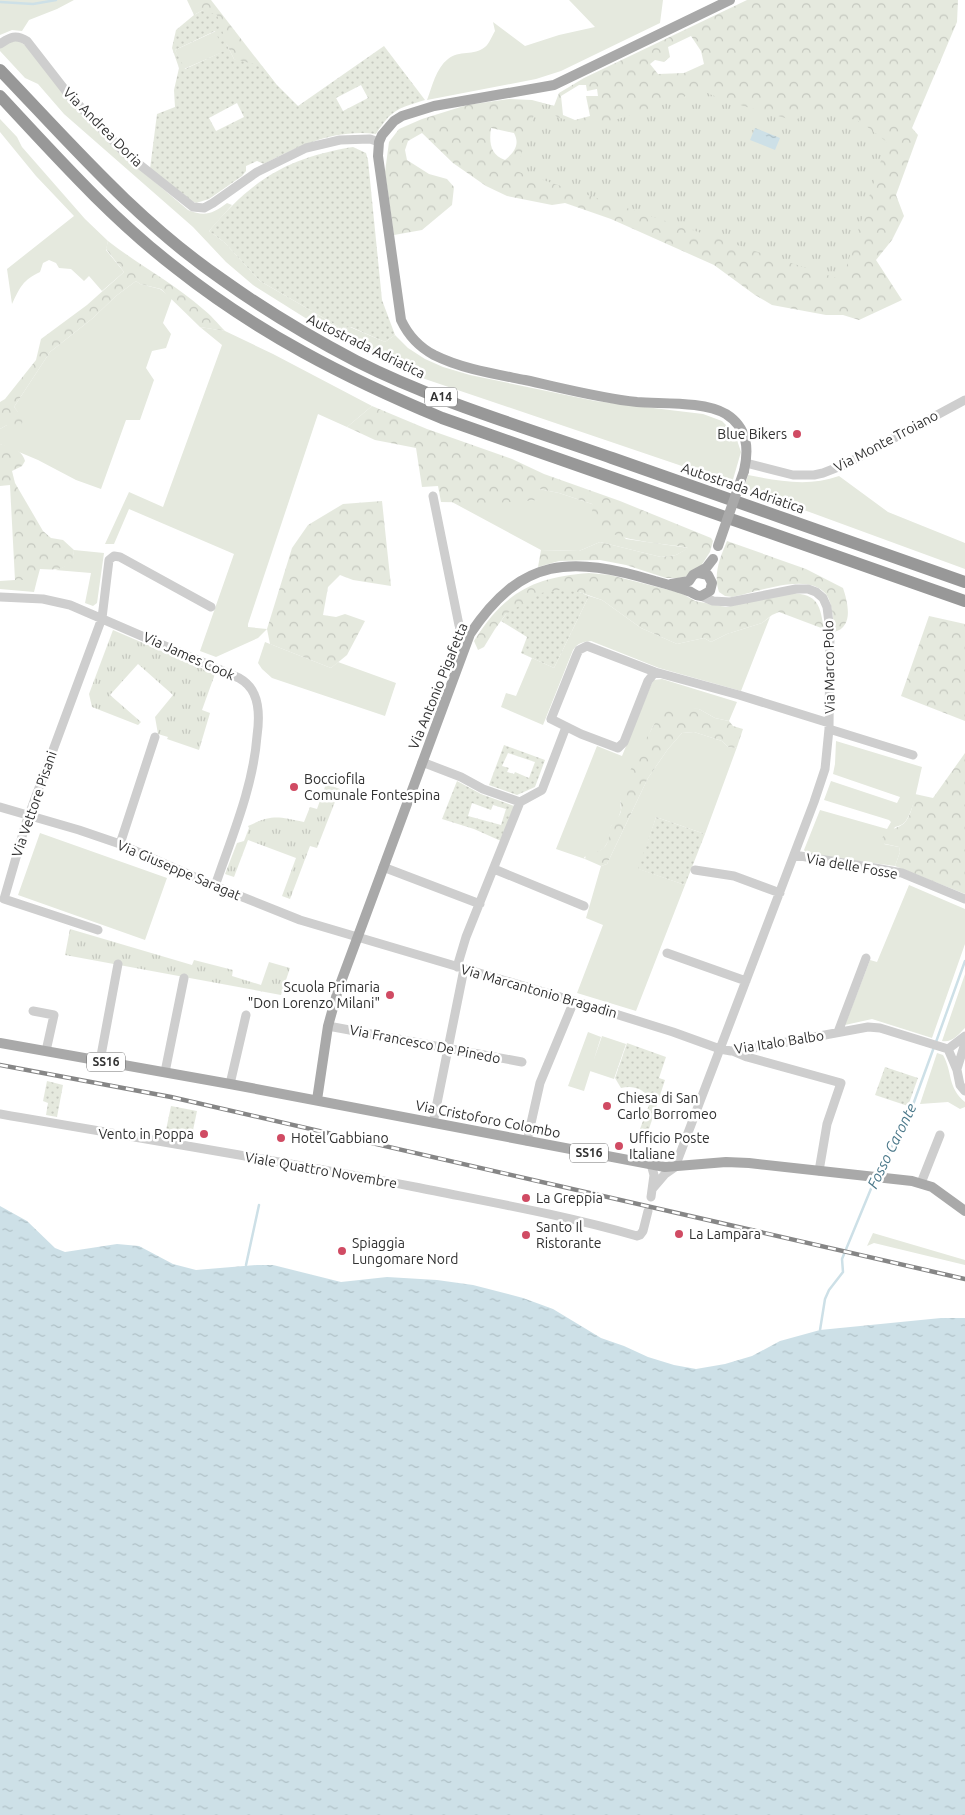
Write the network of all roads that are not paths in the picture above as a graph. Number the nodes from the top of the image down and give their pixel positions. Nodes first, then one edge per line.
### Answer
1 (730, 0) edge
2 (0, 44) edge
3 (0, 70) edge
4 (0, 96) edge
5 (379, 142) junction
6 (965, 400) edge
7 (745, 467) junction
8 (433, 496) dead end
9 (713, 559) junction
10 (699, 573) junction
11 (710, 577) junction
12 (689, 581) junction
13 (965, 582) edge
14 (667, 584) junction
15 (712, 589) junction
16 (691, 592) junction
17 (701, 596) junction
18 (0, 597) edge
19 (12, 599) junction
20 (965, 601) edge
21 (0, 602) edge
22 (722, 602) junction
23 (211, 608) dead end
24 (102, 618) junction
25 (470, 634) junction
26 (655, 672) junction
27 (829, 726) junction
28 (566, 727) junction
29 (155, 736) dead end
30 (913, 755) dead end
31 (422, 762) junction
32 (520, 802) junction
33 (0, 808) edge
34 (28, 816) junction
35 (120, 844) junction
36 (794, 855) junction
37 (383, 867) junction
38 (494, 869) junction
39 (695, 870) dead end
40 (215, 886) junction
41 (780, 893) junction
42 (965, 899) edge
43 (480, 904) junction
44 (584, 906) dead end
45 (98, 930) dead end
46 (357, 938) junction
47 (667, 953) dead end
48 (866, 958) dead end
49 (118, 964) dead end
50 (461, 968) junction
51 (184, 978) dead end
52 (746, 980) junction
53 (574, 1001) junction
54 (33, 1010) dead end
55 (246, 1014) dead end
56 (328, 1026) junction
57 (838, 1032) junction
58 (965, 1036) edge
59 (0, 1043) edge
60 (965, 1043) edge
61 (944, 1048) junction
62 (448, 1049) junction
63 (720, 1049) junction
64 (46, 1051) junction
65 (731, 1051) junction
66 (100, 1060) junction
67 (522, 1062) dead end
68 (957, 1070) junction
69 (165, 1072) junction
70 (230, 1084) junction
71 (965, 1091) edge
72 (317, 1100) junction
73 (0, 1114) edge
74 (433, 1123) junction
75 (940, 1135) dead end
76 (527, 1141) junction
77 (651, 1164) junction
78 (675, 1167) junction
79 (819, 1171) junction
80 (921, 1184) junction
81 (648, 1211) dead end
82 (965, 1211) edge

1 - 5 main road
2 - 5 street, Via Andrea Doria
3 - 13 highway, Autostrada Adriatica / A14
4 - 20 highway, A14
5 - 7 main road
6 - 7 street, Via Monte Troiano
7 - 9 main road, bridge
8 - 25 street
9 - 10 main road
9 - 11 main road
10 - 11 main road
10 - 12 main road
11 - 15 main road
12 - 14 main road, Via Antonio Pigafetta
12 - 16 main road
14 - 16 main road, Via Antonio Pigafetta
14 - 25 main road, Via Antonio Pigafetta
15 - 17 main road
15 - 22 street
16 - 17 main road, Via Antonio Pigafetta
17 - 22 street, Via Marco Polo
18 - 19 street
19 - 21 street
19 - 24 street, Via James Cook
22 - 27 street, Via Marco Polo
23 - 24 street, Via Vettore Pisani
24 - 34 street, Via Vettore Pisani
24 - 40 street, Via James Cook
25 - 31 main road, Via Antonio Pigafetta
26 - 27 street, Via Marco Polo
26 - 28 street, Via Marco Polo
26 - 28 street, Via Marco Polo
27 - 30 street
27 - 36 street, Via Marco Polo
28 - 32 street
29 - 35 street
31 - 32 street, Via Antonio Pigafetta
31 - 37 main road, Via Antonio Pigafetta
32 - 38 street
33 - 34 street, Via Giuseppe Saragat
34 - 35 street, Via Giuseppe Saragat
34 - 45 street, Via Vettore Pisani
35 - 40 street, Via Giuseppe Saragat
36 - 41 street, Via Marco Polo
36 - 42 street, Via delle Fosse
37 - 43 street
37 - 46 main road, Via Antonio Pigafetta
38 - 43 street
38 - 44 street
39 - 41 street
40 - 46 street, Via Giuseppe Saragat
41 - 52 street, Via Marco Polo
43 - 50 street
46 - 50 street, Via Marcantonio Bragadin
46 - 56 main road, Via Antonio Pigafetta
47 - 52 street
48 - 57 street, Via Italo Balbo
49 - 66 street
50 - 53 street, Via Marcantonio Bragadin
50 - 62 street
51 - 69 street
52 - 63 street, Via Marco Polo
53 - 63 street, Via Marcantonio Bragadin
53 - 76 street
54 - 64 street
55 - 70 street
56 - 62 street, Via Francesco De Pinedo
56 - 72 main road, Via Antonio Pigafetta
57 - 61 street, Via Italo Balbo
57 - 65 street, Via Italo Balbo
58 - 61 street
59 - 64 main road, Via Cristoforo Colombo / SS16
60 - 68 street
61 - 68 street
62 - 67 street, Via Francesco De Pinedo
62 - 74 street
63 - 65 street, Via Italo Balbo
63 - 78 street, Via Marco Polo
64 - 66 main road, Via Cristoforo Colombo / SS16
65 - 79 street
66 - 69 main road, Via Cristoforo Colombo / SS16
68 - 71 street
69 - 70 main road, Via Cristoforo Colombo / SS16
70 - 72 main road, Via Cristoforo Colombo / SS16
72 - 74 main road, Via Cristoforo Colombo / SS16
73 - 81 street, Viale Quattro Novembre
74 - 76 main road, Via Cristoforo Colombo / SS16
75 - 80 street
76 - 77 main road, Via Cristoforo Colombo / SS16
77 - 78 main road, Via Cristoforo Colombo / SS16
77 - 78 street, Via Marco Polo
78 - 79 main road, Via Cristoforo Colombo / SS16
79 - 80 main road, Via Cristoforo Colombo / SS16
80 - 82 main road, Via Cristoforo Colombo / SS16

